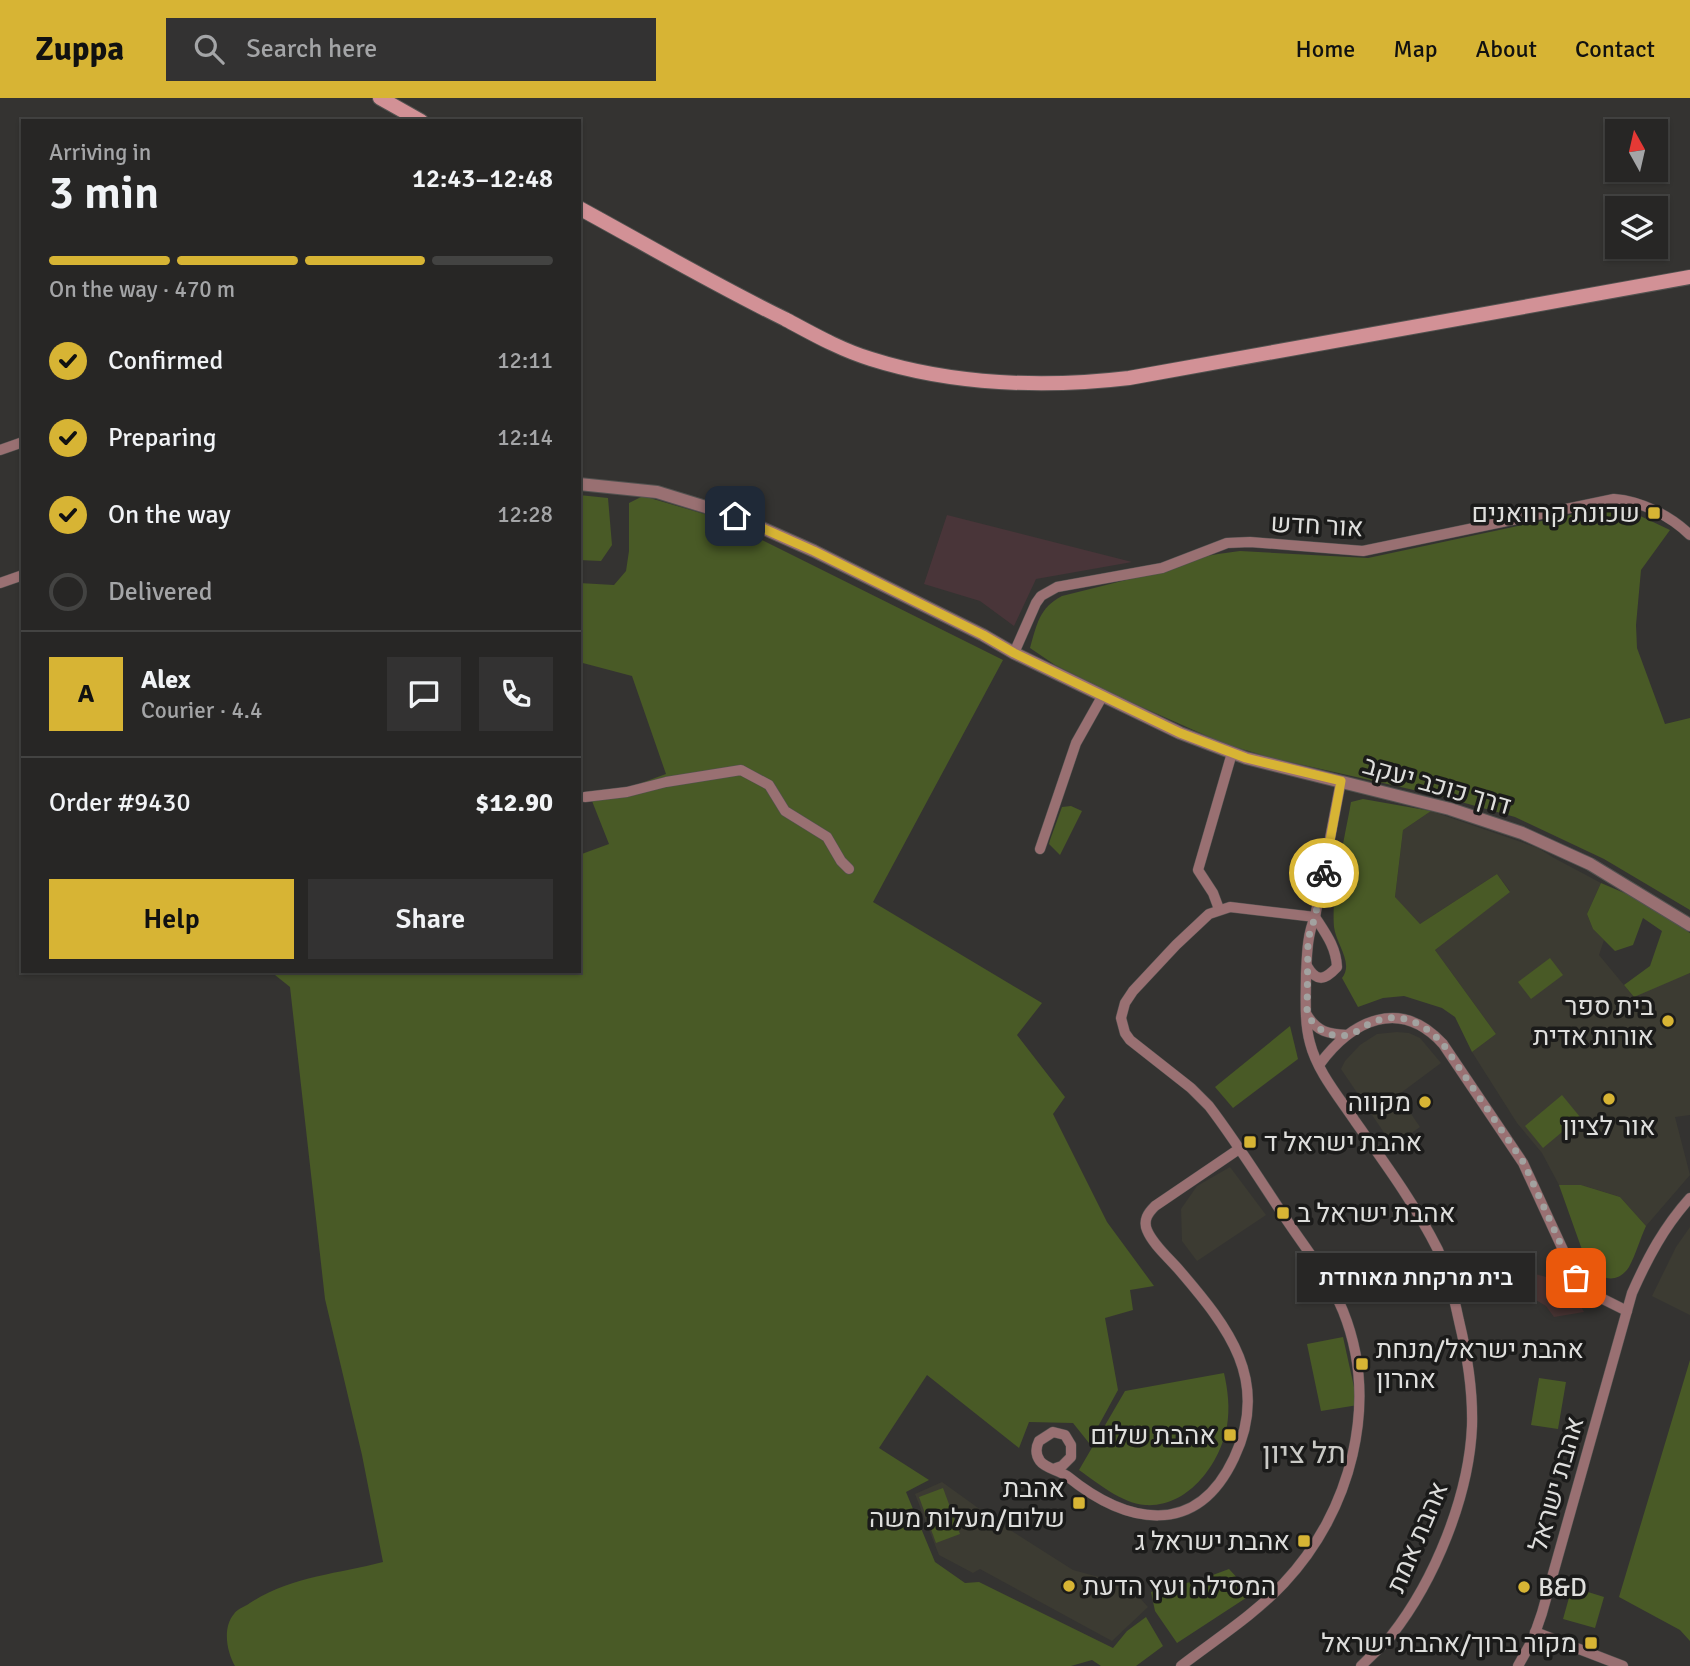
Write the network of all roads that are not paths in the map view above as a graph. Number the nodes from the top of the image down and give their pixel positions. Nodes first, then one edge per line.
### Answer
1 (380, 98) edge
2 (417, 119) edge
3 (581, 209) edge
4 (1690, 277) edge
5 (21, 443) edge
6 (0, 450) edge
7 (581, 484) edge
8 (1690, 535) edge
9 (21, 576) edge
10 (0, 583) edge
11 (1014, 653) junction
12 (1103, 695) junction
13 (1232, 753) junction
14 (1341, 781) junction
15 (585, 797) dead end
16 (1040, 849) dead end
17 (849, 869) dead end
18 (1219, 909) junction
19 (1315, 917) junction
20 (1690, 925) edge
21 (1307, 966) junction
22 (1307, 1014) junction
23 (1348, 1035) junction
24 (1319, 1065) junction
25 (1239, 1149) junction
26 (1690, 1198) edge
27 (1626, 1311) junction
28 (1067, 1462) junction
29 (1056, 1468) junction
30 (1075, 1483) junction
31 (1535, 1632) junction
32 (1181, 1666) edge
33 (1361, 1666) edge
34 (1518, 1666) edge
35 (1623, 1666) edge

1 - 2 main road
3 - 4 main road
5 - 6 street
7 - 11 street, דרך כוכב יעקב
8 - 11 street, אור חדש
9 - 10 street
11 - 12 street, דרך כוכב יעקב
12 - 13 street, דרך כוכב יעקב
12 - 16 street
13 - 14 street, דרך כוכב יעקב
13 - 18 street
14 - 19 street, אהבת אמת
14 - 20 street, דרך כוכב יעקב
15 - 17 street
18 - 19 street
18 - 25 street
19 - 21 street, אהבת אמת
19 - 21 street
21 - 22 street, אהבת אמת
22 - 23 street
22 - 24 street, אהבת אמת
23 - 24 street
23 - 27 street
24 - 33 street, אהבת אמת
25 - 30 street
25 - 32 street
26 - 27 street, אהבת ישראל
27 - 31 street, אהבת ישראל
28 - 29 street
28 - 29 street
28 - 30 street
29 - 30 street
31 - 34 street, אהבת ישראל
31 - 35 street

